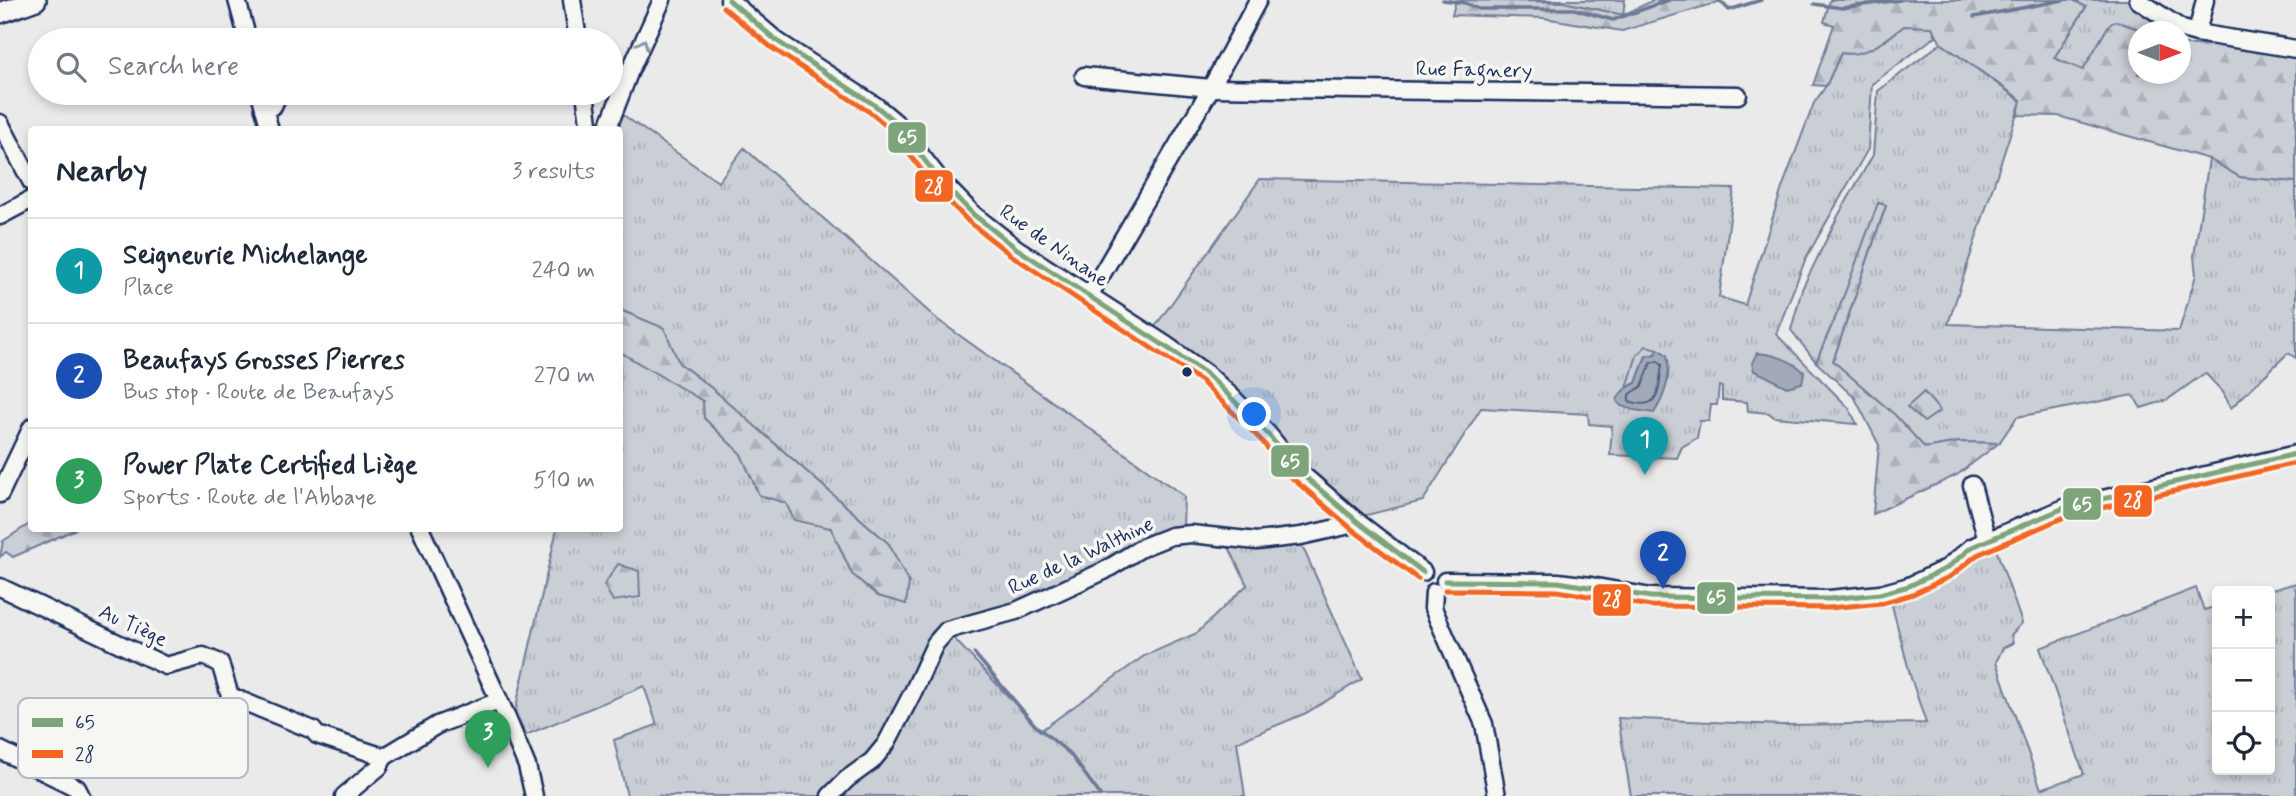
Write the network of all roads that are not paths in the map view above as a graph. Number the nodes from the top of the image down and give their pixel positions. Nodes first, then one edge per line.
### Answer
1 (36, 0) edge
2 (237, 0) edge
3 (572, 0) edge
4 (663, 0) edge
5 (729, 0) edge
6 (1258, 0) edge
7 (2138, 0) edge
8 (2205, 0) edge
9 (0, 13) edge
10 (245, 28) edge
11 (576, 28) edge
12 (2197, 33) junction
13 (2296, 49) edge
14 (1084, 76) dead end
15 (1210, 88) junction
16 (623, 89) edge
17 (1738, 95) dead end
18 (263, 105) edge
19 (273, 105) edge
20 (587, 105) edge
21 (617, 105) edge
22 (264, 109) junction
23 (0, 123) edge
24 (269, 126) edge
25 (589, 126) edge
26 (609, 126) edge
27 (28, 176) edge
28 (28, 201) edge
29 (0, 216) edge
30 (1089, 296) junction
31 (28, 435) edge
32 (2296, 454) edge
33 (1972, 485) dead end
34 (0, 494) edge
35 (1359, 523) junction
36 (422, 532) edge
37 (1987, 541) junction
38 (1439, 586) junction
39 (0, 587) edge
40 (235, 698) edge
41 (499, 701) junction
42 (248, 703) edge
43 (0, 750) edge
44 (384, 757) junction
45 (18, 759) edge
46 (57, 778) edge
47 (81, 796) edge
48 (344, 796) edge
49 (534, 796) edge
50 (830, 796) edge
51 (1497, 796) edge

1 - 9 main road
2 - 10 street
3 - 11 street
16 -> 4 street
5 - 30 street, Rue de Ninane
6 - 15 street
7 - 12 street
8 - 12 street
12 - 13 street
14 - 15 street, Rue Fagnery
15 - 17 street, Rue Fagnery
15 - 30 street
18 - 22 street
19 - 22 street
20 - 25 street
26 -> 21 street
22 - 24 street
23 - 27 street
28 - 29 street
30 - 35 street, Rue de Ninane
31 - 34 street
32 - 37 street
33 - 37 street
35 - 38 street, Rue de Ninane
35 - 50 street, Rue de la Walthine
36 - 41 street
37 - 38 street
38 - 51 street
39 - 40 street, Au Tiège
41 - 44 street
41 - 49 street
42 - 44 street, Au Tiège
43 - 45 street
44 - 48 street
46 - 47 street

